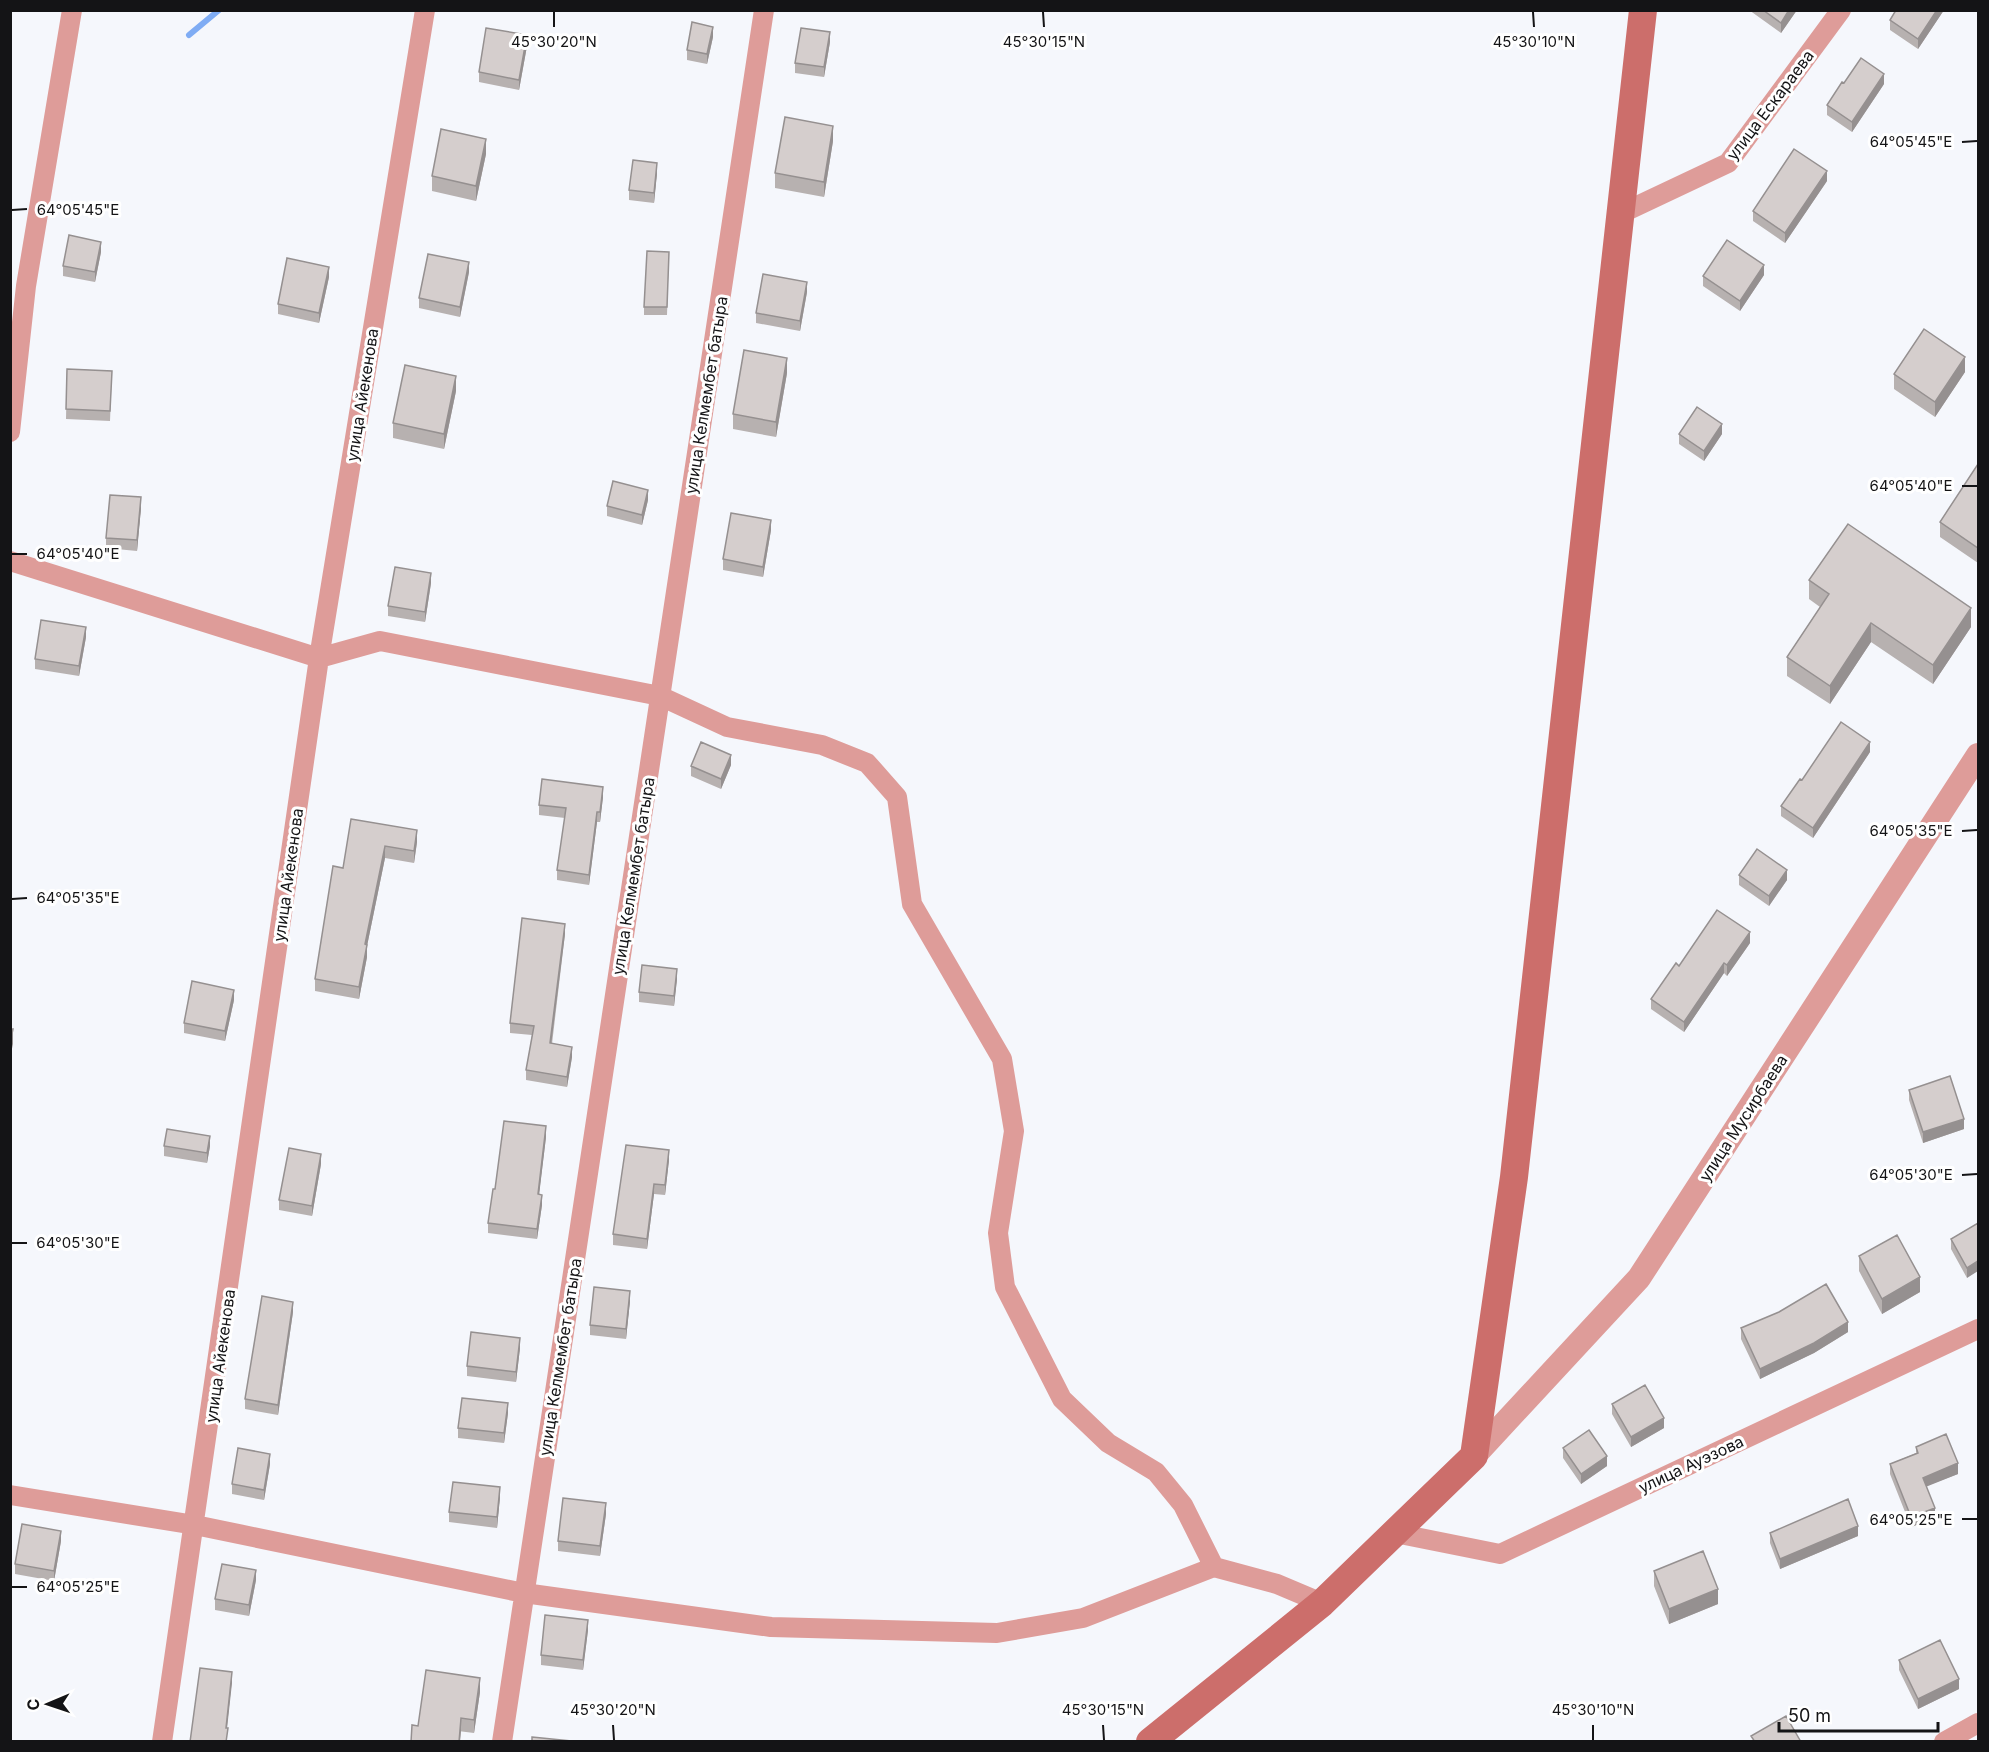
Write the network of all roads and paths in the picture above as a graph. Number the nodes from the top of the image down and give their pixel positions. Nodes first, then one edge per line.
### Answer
1 (72, 10) edge
2 (425, 10) edge
3 (764, 10) edge
4 (1643, 10) edge
5 (1840, 10) edge
6 (1620, 214) junction
7 (10, 432) edge
8 (10, 561) edge
9 (319, 658) junction
10 (660, 696) junction
11 (1978, 755) edge
12 (1978, 1329) edge
13 (1474, 1456) junction
14 (10, 1495) edge
15 (195, 1525) junction
16 (1395, 1533) junction
17 (1214, 1567) junction
18 (524, 1593) junction
19 (1322, 1603) junction
20 (1978, 1724) edge
21 (162, 1742) edge
22 (502, 1742) edge
23 (1150, 1742) edge
24 (1944, 1742) edge

1 - 7 street
2 - 9 street, улица Айекенова
3 - 10 street, улица Келмембет батыра
4 - 6 main road
5 - 6 street, улица Ескараева
6 - 13 main road
8 - 9 street
9 - 10 street
9 - 15 street, улица Айекенова
10 - 17 street
10 - 18 street, улица Келмембет батыра
11 - 13 street, улица Мусирбаева
12 - 16 street, улица Ауэзова
13 - 16 main road
14 - 15 street
15 - 18 street
15 - 21 street, улица Айекенова
16 - 19 main road
17 - 18 street
17 - 19 street
18 - 22 street, улица Келмембет батыра
19 - 23 main road
20 - 24 street

